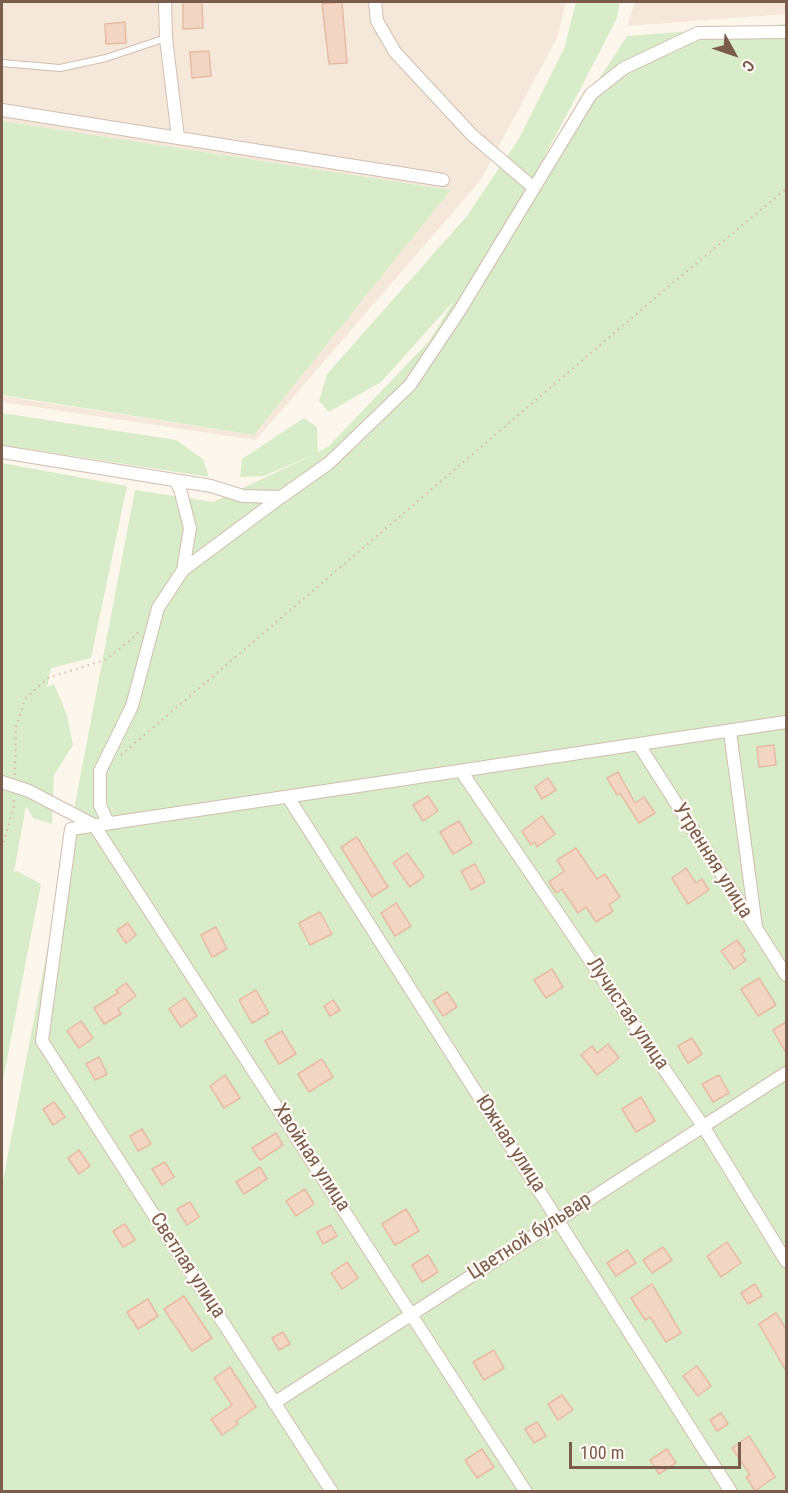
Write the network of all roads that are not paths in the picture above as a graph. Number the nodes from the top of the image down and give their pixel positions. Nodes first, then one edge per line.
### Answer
1 (165, 2) edge
2 (375, 2) edge
3 (786, 32) edge
4 (166, 38) junction
5 (2, 63) edge
6 (2, 110) edge
7 (178, 138) junction
8 (443, 180) dead end
9 (534, 188) junction
10 (2, 452) edge
11 (175, 480) junction
12 (281, 496) junction
13 (183, 570) junction
14 (786, 722) edge
15 (730, 732) junction
16 (639, 745) junction
17 (461, 771) junction
18 (2, 782) edge
19 (288, 797) junction
20 (108, 823) junction
21 (94, 825) junction
22 (756, 930) junction
23 (786, 975) edge
24 (786, 1073) edge
25 (703, 1126) junction
26 (557, 1219) junction
27 (786, 1261) edge
28 (412, 1313) junction
29 (274, 1403) junction
30 (332, 1491) edge
31 (526, 1491) edge
32 (731, 1491) edge

1 - 4 street
2 - 9 street
3 - 9 street
4 - 5 lane
4 - 7 street
6 - 7 street
7 - 8 street
9 - 12 street
10 - 11 street
11 - 12 street
11 - 13 street
12 - 13 street
13 - 20 street
14 - 15 street
15 - 16 street
15 - 22 street
16 - 17 street
16 - 22 street, Утренняя улица
17 - 19 street
17 - 25 street, Лучистая улица
18 - 21 street
19 - 20 street
19 - 26 street, Южная улица
20 - 21 street
21 - 28 street, Хвойная улица
21 - 29 street, Светлая улица
22 - 23 street, Утренняя улица
24 - 25 street, Цветной бульвар
25 - 26 street, Цветной бульвар
25 - 27 street, Лучистая улица
26 - 28 street, Цветной бульвар
26 - 32 street, Южная улица
28 - 29 street, Цветной бульвар
28 - 31 street, Хвойная улица
29 - 30 street, Светлая улица

